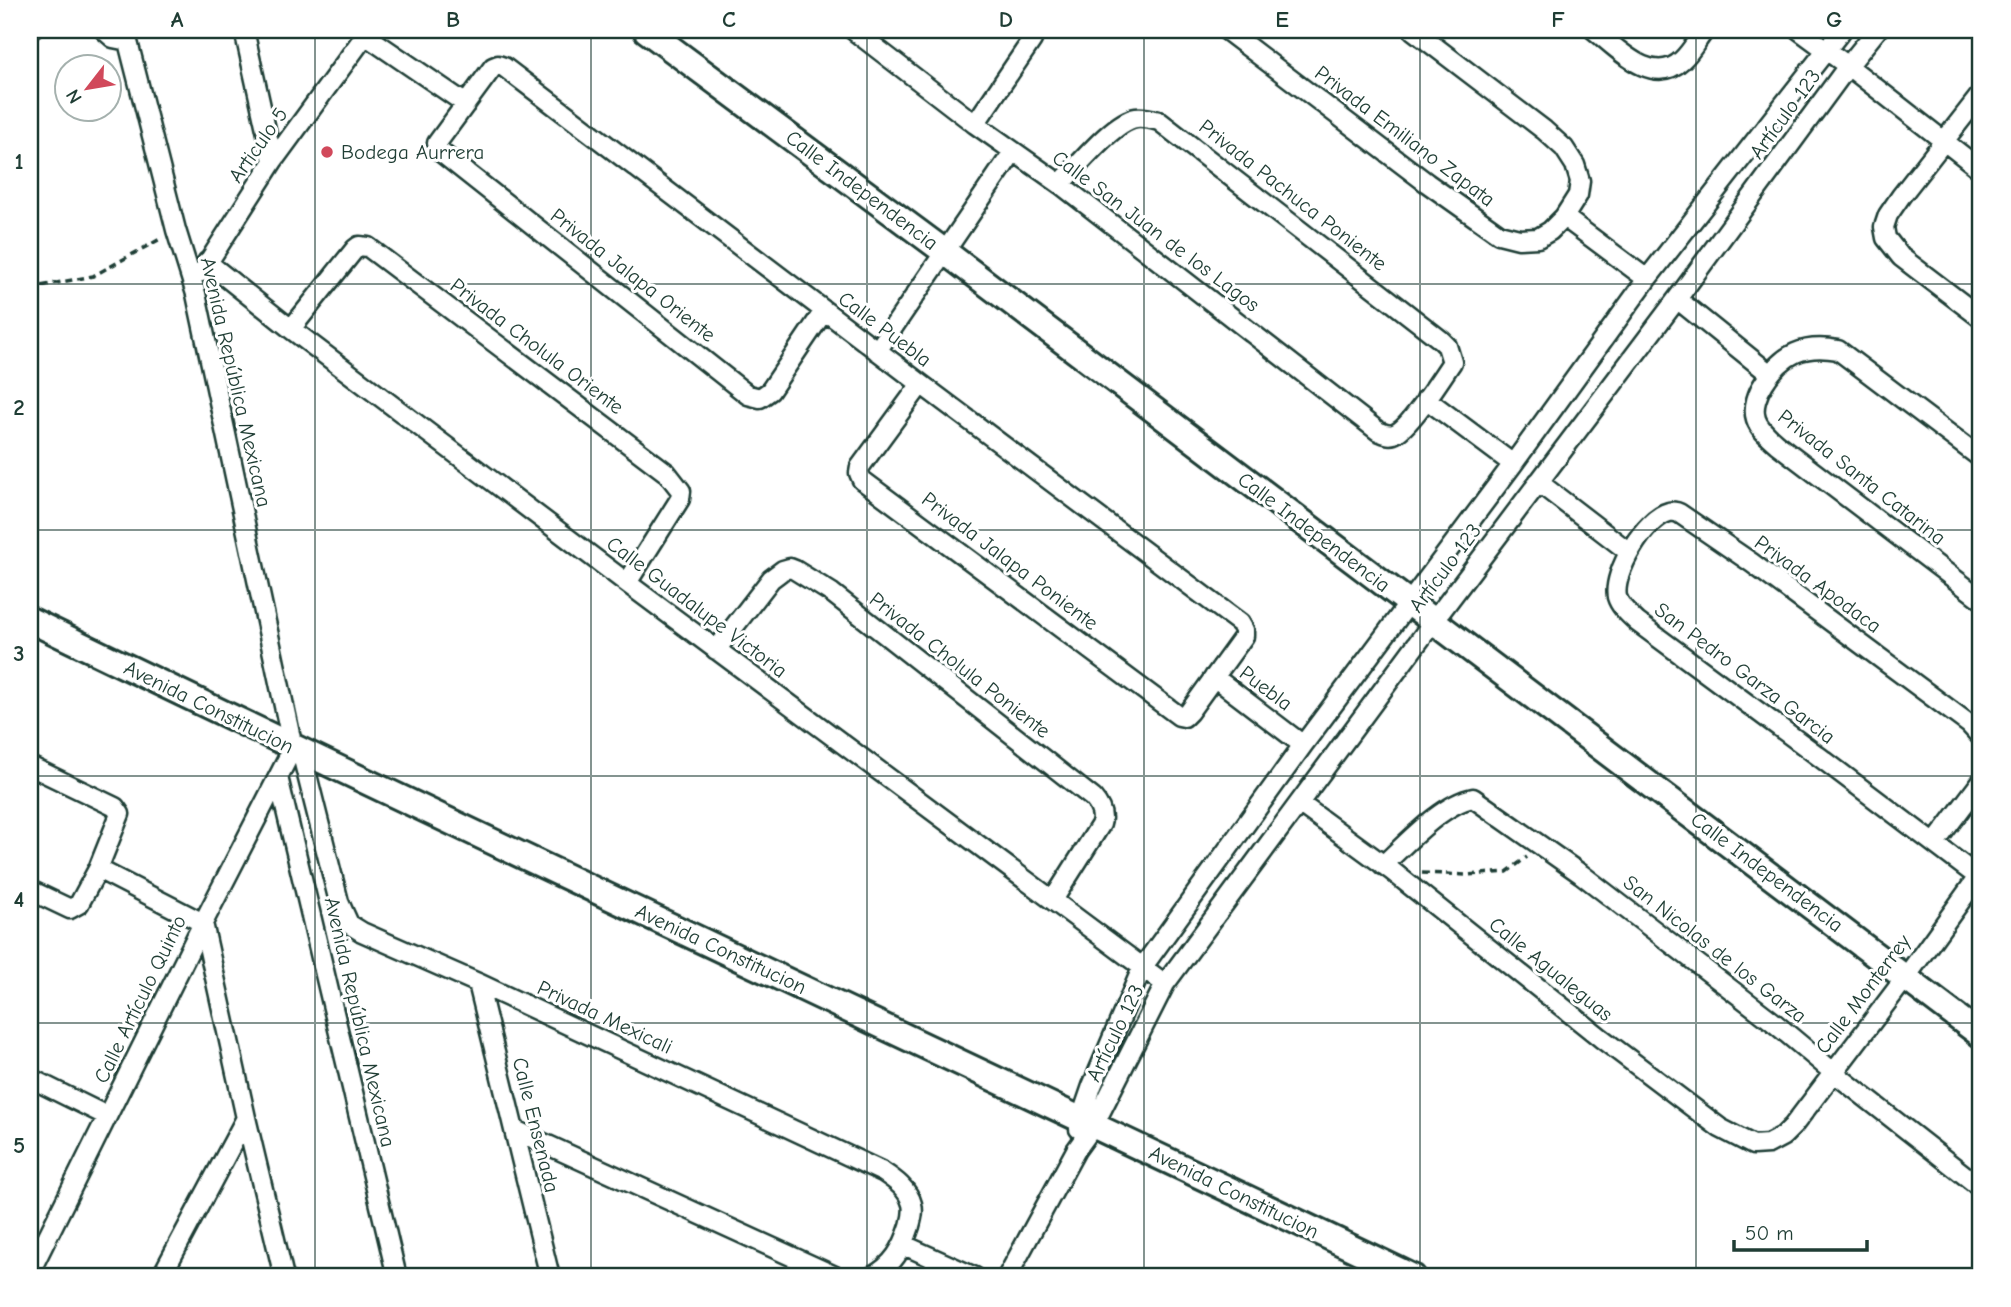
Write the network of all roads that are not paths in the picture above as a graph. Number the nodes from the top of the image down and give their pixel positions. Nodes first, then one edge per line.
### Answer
1 (104, 30) edge
2 (244, 30) edge
3 (646, 30) edge
4 (853, 30) edge
5 (1033, 30) edge
6 (1226, 30) edge
7 (1413, 30) edge
8 (1594, 30) edge
9 (1705, 30) edge
10 (1799, 30) edge
11 (1842, 30) edge
12 (1877, 30) edge
13 (367, 32) edge
14 (127, 36) edge
15 (1826, 50) junction
16 (1848, 66) junction
17 (1981, 94) edge
18 (466, 104) junction
19 (975, 124) junction
20 (1944, 142) junction
21 (1013, 152) junction
22 (273, 161) junction
23 (1981, 170) edge
24 (1060, 184) junction
25 (1564, 217) junction
26 (945, 252) junction
27 (207, 262) junction
28 (1647, 279) junction
29 (196, 294) junction
30 (1677, 299) junction
31 (824, 311) junction
32 (1981, 318) edge
33 (291, 329) junction
34 (877, 351) junction
35 (1770, 374) junction
36 (921, 384) junction
37 (1426, 399) junction
38 (1981, 458) edge
39 (1513, 464) junction
40 (1538, 482) junction
41 (1629, 552) junction
42 (626, 583) junction
43 (1981, 599) edge
44 (1409, 603) junction
45 (30, 620) edge
46 (1433, 622) junction
47 (1244, 630) joint
48 (716, 650) junction
49 (1214, 677) junction
50 (1981, 737) edge
51 (1303, 745) junction
52 (297, 749) junction
53 (30, 766) edge
54 (278, 777) junction
55 (1981, 782) edge
56 (1299, 803) junction
57 (1935, 843) junction
58 (1387, 868) junction
59 (98, 869) junction
60 (1980, 878) edge
61 (30, 890) edge
62 (1053, 900) junction
63 (202, 923) junction
64 (1142, 968) junction
65 (1906, 977) junction
66 (478, 983) junction
67 (1165, 984) junction
68 (1981, 1035) edge
69 (1833, 1072) junction
70 (30, 1078) edge
71 (107, 1116) junction
72 (246, 1118) junction
73 (1088, 1122) junction
74 (515, 1130) junction
75 (1783, 1136) joint
76 (1981, 1188) edge
77 (904, 1245) junction
78 (30, 1272) edge
79 (553, 1276) edge
80 (161, 1277) edge
81 (284, 1277) edge
82 (397, 1277) edge
83 (837, 1277) edge
84 (871, 1277) edge
85 (975, 1277) edge
86 (1007, 1277) edge
87 (1413, 1277) edge

1 - 14 street
2 - 22 street
3 - 26 street, Calle Independencia
4 - 19 street, Calle San Juan de los Lagos
5 - 19 street
6 - 25 street, Privada Emiliano Zapata
7 - 25 street, Privada Emiliano Zapata
8 - 9 street
10 - 15 street
11 - 15 street, Artículo 123
12 - 16 street, Artículo 123
13 - 18 street
13 - 22 street, Articulo 5
14 - 29 street, Avenida República Mexicana
15 - 16 street
15 - 28 street, Artículo 123
16 - 20 street
16 - 30 street, Artículo 123
17 - 20 street
18 - 31 street, Calle Puebla
18 - 31 street, Privada Jalapa Oriente
19 - 21 street, Calle San Juan de los Lagos
20 - 23 street
20 - 32 street
21 - 24 street, Calle San Juan de los Lagos
21 - 26 street
22 - 27 street, Articulo 5
24 - 37 street, Calle San Juan de los Lagos
24 - 37 street, Privada Pachuca Poniente
25 - 28 street
26 - 34 street
26 - 44 street, Calle Independencia
27 - 29 street, Articulo 5
27 - 33 street, Calle Guadalupe Victoria
28 - 39 street, Artículo 123
29 - 52 street, Avenida República Mexicana
30 - 35 street
30 - 40 street, Artículo 123
31 - 34 street, Calle Puebla
33 - 42 street, Calle Guadalupe Victoria
33 - 42 street, Privada Cholula Oriente
34 - 36 street, Calle Puebla
35 - 38 street, Privada Santa Catarina
35 - 43 street, Privada Santa Catarina
36 - 47 street, Calle Puebla
36 - 49 street, Privada Jalapa Poniente
37 - 39 street
39 - 44 street, Artículo 123
40 - 41 street
40 - 46 street, Artículo 123
41 - 50 street, Privada Apodaca
41 - 57 street, San Pedro Garza Garcia
42 - 48 street, Calle Guadalupe Victoria
44 - 46 street, Calle Independencia
44 - 51 street, Artículo 123
45 - 52 street, Avenida Constitucion
46 - 56 street, Artículo 123
46 - 65 street, Calle Independencia
47 - 49 street, Puebla
48 - 62 street, Calle Guadalupe Victoria
48 - 62 street, Privada Cholula Poniente
49 - 51 street, Puebla
51 - 64 street, Artículo 123
52 - 54 street, Calle Artículo Quinto
52 - 66 street, Privada Mexicali
52 - 73 street, Avenida Constitucion
53 - 59 street
54 - 63 street, Calle Artículo Quinto
54 - 82 street, Avenida República Mexicana
55 - 57 street
56 - 58 street, Calle Agualeguas
56 - 67 street, Artículo 123
57 - 60 street, San Pedro Garza Garcia
58 - 69 street, San Nicolas de los Garza
58 - 75 street, Calle Agualeguas
59 - 61 street
59 - 63 street
60 - 65 street, Calle Monterrey
62 - 64 street, Calle Guadalupe Victoria
63 - 71 street, Calle Artículo Quinto
63 - 72 street
64 - 67 street, Calle Guadalupe Victoria
64 - 73 street, Artículo 123
65 - 68 street, Calle Independencia
65 - 69 street, Calle Monterrey
66 - 74 street, Calle Ensenada
66 - 77 street, Privada Mexicali
67 - 73 street, Artículo 123
69 - 75 street, Calle Monterrey
69 - 76 street, San Nicolas de los Garza
70 - 71 street
71 - 78 street, Calle Artículo Quinto
72 - 80 street
72 - 81 street
73 - 86 street, Artículo 123
73 - 87 street, Avenida Constitucion
74 - 79 street, Calle Ensenada
74 - 83 street
77 - 84 street, Privada Mexicali
77 - 85 street

